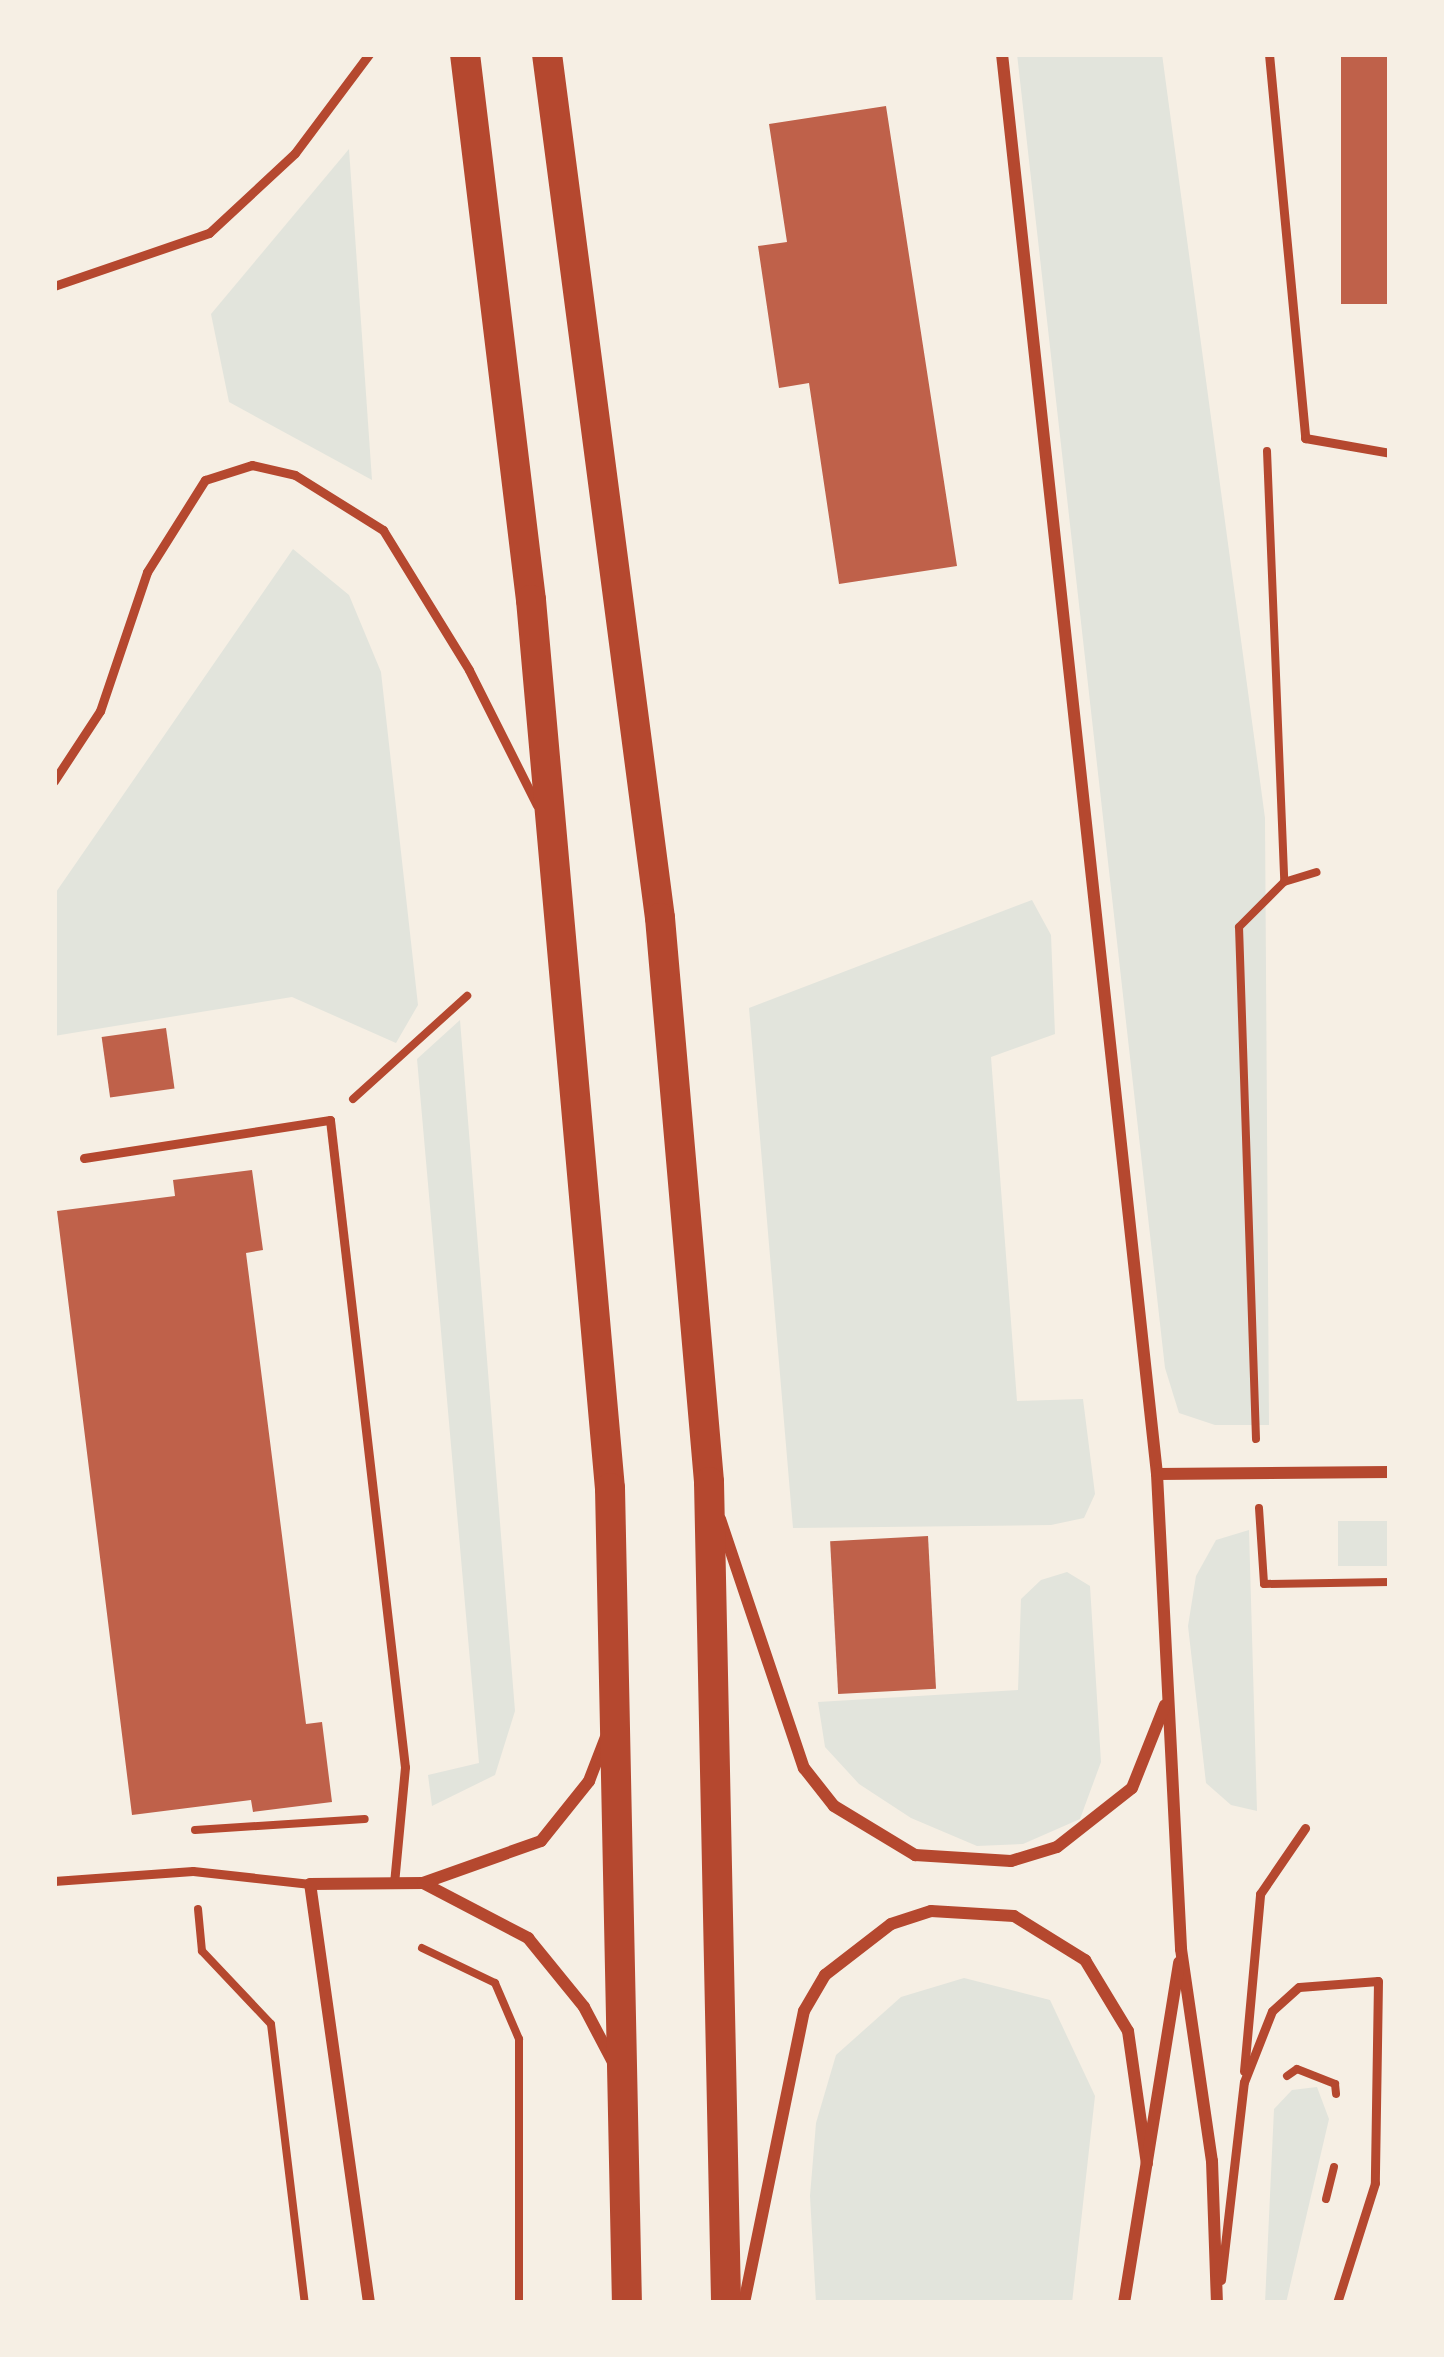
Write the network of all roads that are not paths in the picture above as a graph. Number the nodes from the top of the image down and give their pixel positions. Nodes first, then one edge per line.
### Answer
1 (369, 54) edge
2 (465, 54) edge
3 (547, 54) edge
4 (1002, 54) edge
5 (1269, 54) edge
6 (54, 286) edge
7 (1390, 453) edge
8 (54, 781) edge
9 (554, 838) junction
10 (84, 1158) dead end
11 (1390, 1472) edge
12 (1156, 1474) junction
13 (709, 1482) junction
14 (1168, 1699) junction
15 (618, 1706) junction
16 (1305, 1828) dead end
17 (54, 1881) edge
18 (394, 1883) junction
19 (423, 1883) junction
20 (310, 1884) junction
21 (1181, 1949) junction
22 (1244, 2082) junction
23 (627, 2087) junction
24 (1147, 2164) junction
25 (368, 2303) edge
26 (628, 2303) edge
27 (726, 2303) edge
28 (744, 2303) edge
29 (1124, 2303) edge
30 (1218, 2303) edge
31 (1337, 2303) edge

1 - 6 lane
2 - 9 main road
3 - 13 main road
4 - 12 street
5 - 7 lane
8 - 9 lane
9 - 15 main road
10 - 18 lane
11 - 12 street
12 - 14 street
13 - 14 street
13 - 27 main road
14 - 21 street
15 - 19 street
15 - 23 main road
16 - 22 lane
17 - 20 lane
18 - 19 street
18 - 20 street
19 - 23 street
20 - 25 street
21 - 24 street
21 - 30 street
22 - 30 lane
22 - 31 lane
23 - 26 main road
24 - 28 street
24 - 29 street

